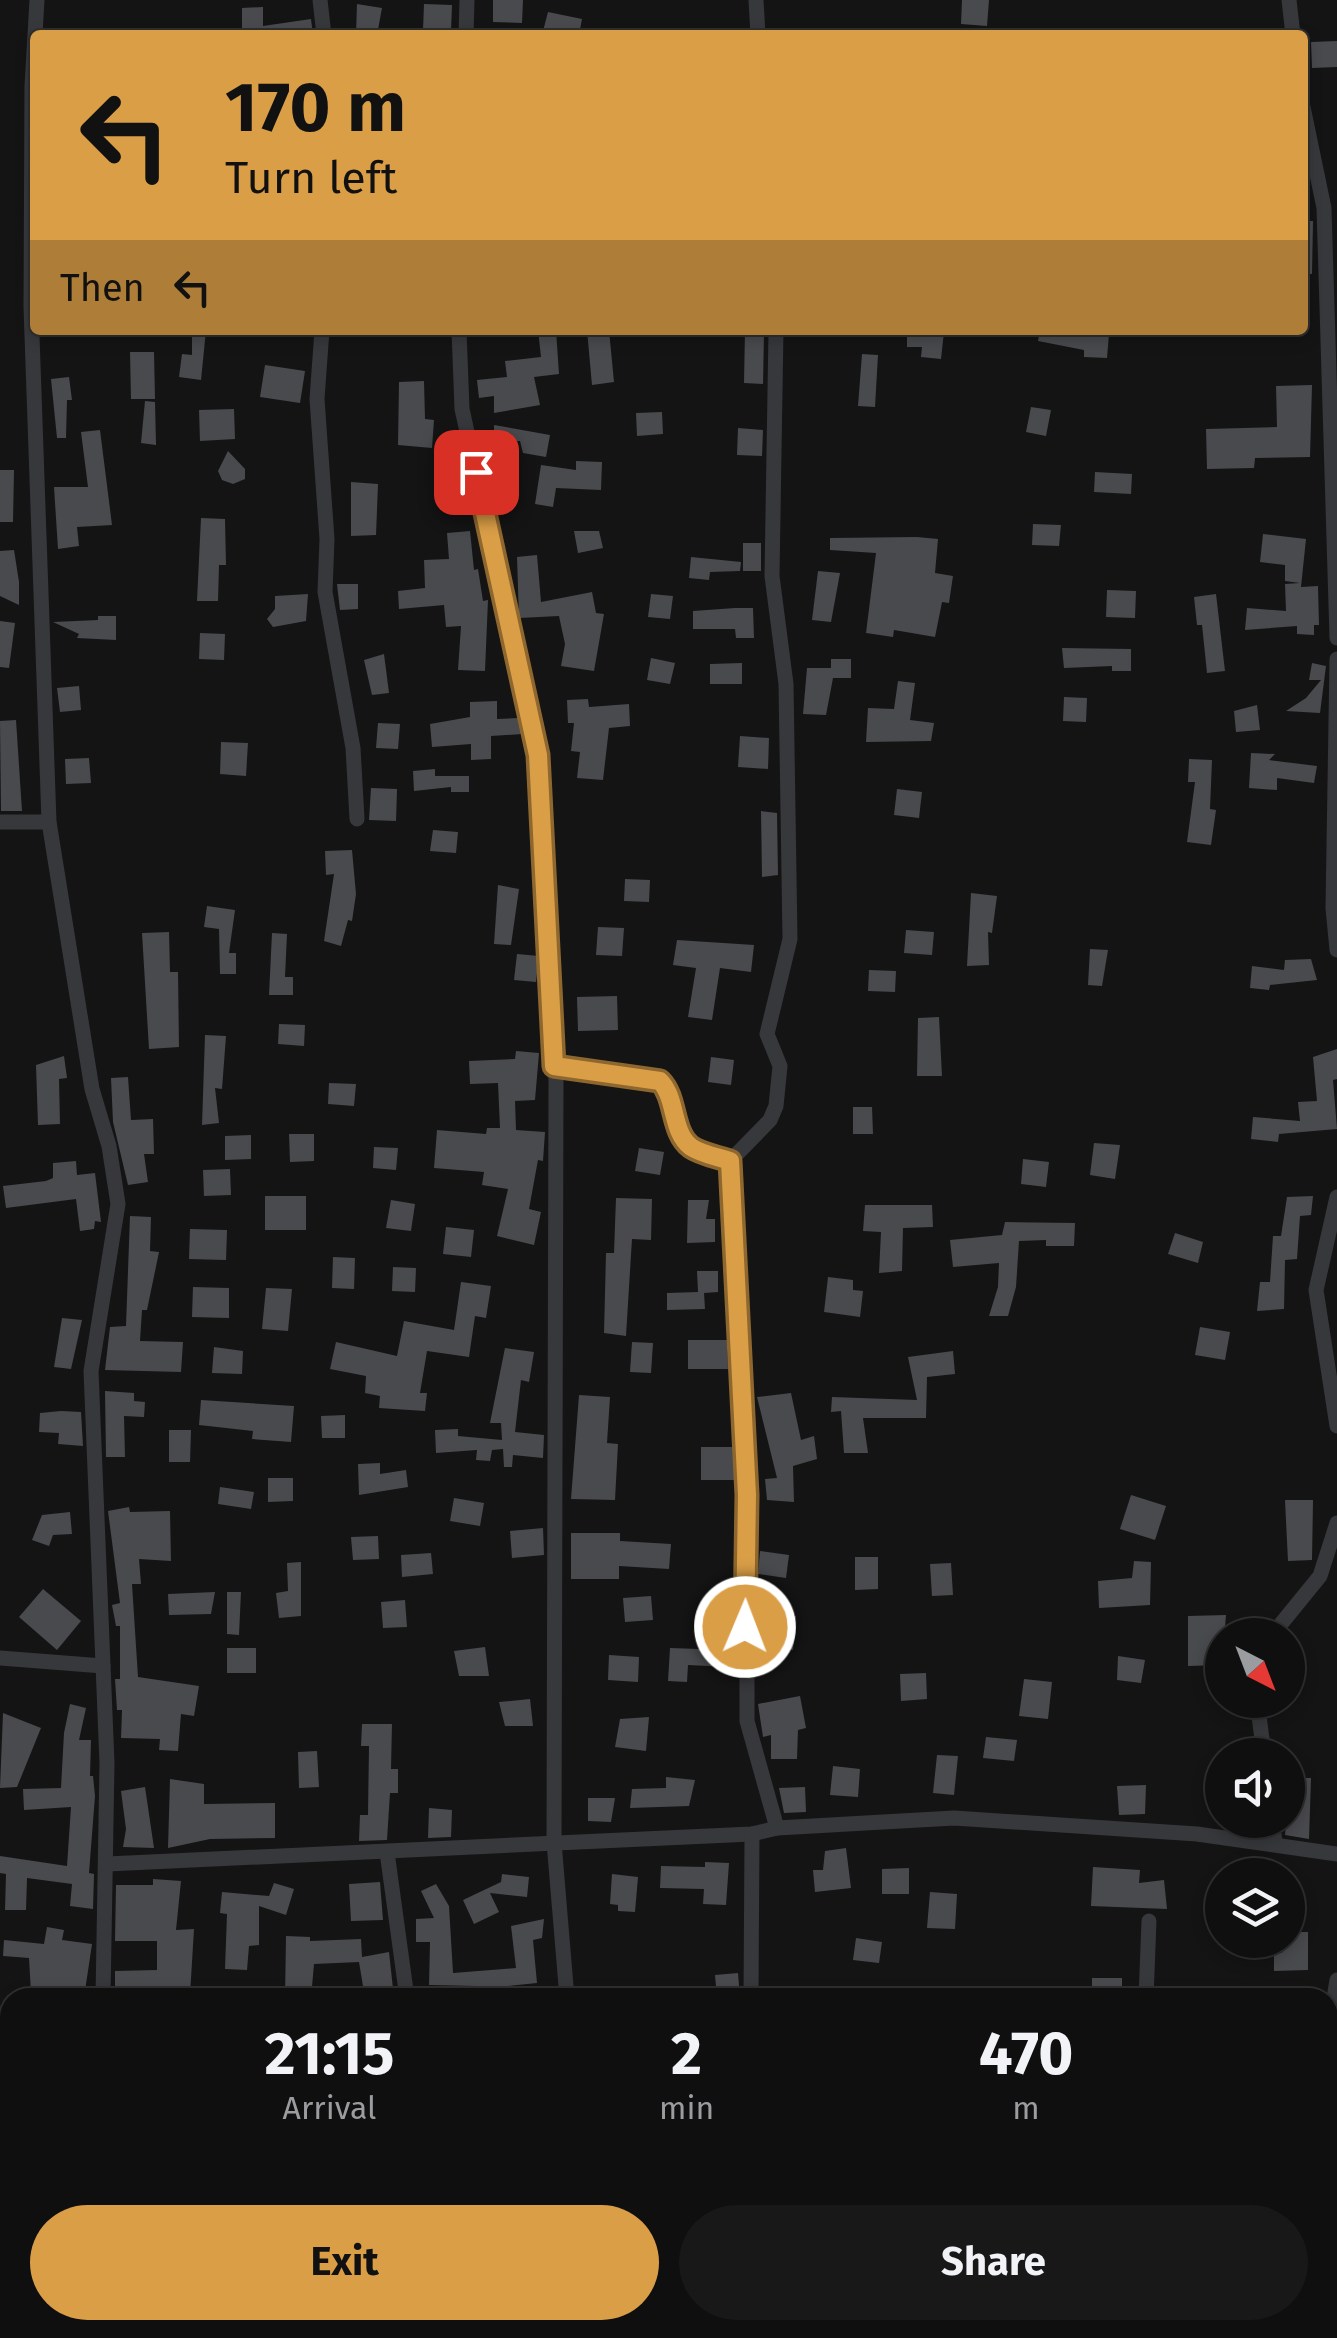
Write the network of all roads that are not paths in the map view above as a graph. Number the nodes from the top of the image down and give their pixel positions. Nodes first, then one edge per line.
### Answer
1 (37, 0) edge
2 (320, 0) edge
3 (468, 0) edge
4 (756, 0) edge
5 (1289, 0) edge
6 (35, 30) edge
7 (323, 30) edge
8 (466, 30) edge
9 (758, 30) edge
10 (1292, 30) edge
11 (1308, 131) edge
12 (32, 335) edge
13 (322, 335) edge
14 (459, 335) edge
15 (776, 335) edge
16 (1337, 638) edge
17 (1337, 659) edge
18 (357, 819) dead end
19 (0, 822) edge
20 (49, 822) junction
21 (1337, 950) edge
22 (554, 1066) junction
23 (730, 1161) junction
24 (1337, 1197) edge
25 (1337, 1426) edge
26 (1337, 1523) edge
27 (1286, 1618) edge
28 (0, 1658) edge
29 (102, 1666) junction
30 (776, 1828) junction
31 (752, 1834) junction
32 (1274, 1838) edge
33 (554, 1842) junction
34 (1274, 1842) junction
35 (388, 1852) junction
36 (1337, 1854) edge
37 (107, 1864) junction
38 (1149, 1920) dead end
39 (103, 1988) edge
40 (407, 1988) edge
41 (566, 1988) edge
42 (752, 1988) edge
43 (1146, 1988) edge

1 - 6 street
2 - 7 street
3 - 8 street
4 - 9 street
5 - 10 street
11 - 16 street
12 - 20 street
13 - 18 street
14 - 22 street
15 - 23 street
17 - 21 street
19 - 20 street
20 - 29 street
22 - 23 street
22 - 33 street
23 - 30 street
24 - 25 street
26 - 27 street
28 - 29 street
29 - 37 street
30 - 31 street
30 - 34 street
31 - 33 street
31 - 42 street
32 - 34 street
33 - 35 street
33 - 41 street
34 - 36 street
35 - 37 street
35 - 40 street
37 - 39 street
38 - 43 street

